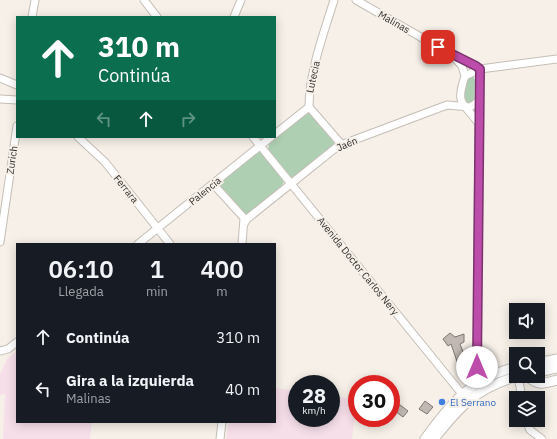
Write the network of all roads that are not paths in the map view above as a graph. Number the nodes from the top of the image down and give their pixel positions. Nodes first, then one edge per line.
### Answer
1 (35, 0) edge
2 (144, 0) edge
3 (241, 0) edge
4 (334, 0) edge
5 (356, 0) edge
6 (32, 16) edge
7 (156, 16) edge
8 (234, 16) edge
9 (452, 55) junction
10 (557, 59) edge
11 (480, 69) junction
12 (465, 76) junction
13 (0, 78) edge
14 (16, 85) edge
15 (460, 90) junction
16 (0, 99) edge
17 (16, 100) edge
18 (479, 100) junction
19 (447, 106) junction
20 (309, 107) junction
21 (465, 107) junction
22 (479, 124) junction
23 (16, 133) edge
24 (276, 133) edge
25 (79, 138) edge
26 (254, 138) edge
27 (270, 138) edge
28 (342, 144) junction
29 (260, 146) junction
30 (213, 184) junction
31 (291, 184) junction
32 (244, 224) junction
33 (157, 228) junction
34 (0, 242) edge
35 (139, 243) edge
36 (169, 243) edge
37 (242, 243) edge
38 (16, 343) edge
39 (2, 351) edge
40 (557, 359) edge
41 (545, 362) edge
42 (557, 368) edge
43 (509, 369) edge
44 (545, 371) edge
45 (509, 379) edge
46 (557, 380) edge
47 (477, 382) junction
48 (545, 383) edge
49 (462, 394) junction
50 (222, 423) edge
51 (528, 427) edge
52 (220, 439) edge
53 (425, 439) edge
54 (434, 439) edge
55 (542, 439) edge

1 - 6 street
2 - 7 street
3 - 8 street
4 - 20 street, Lutecia
5 - 9 street, Malinas
9 - 11 street, Malinas
9 - 12 street, Malinas
10 - 11 street
11 - 12 street
11 - 18 street
12 - 15 street
13 - 14 street
15 - 19 street
15 - 21 street
16 - 17 street
18 - 21 street
18 - 22 street
19 - 21 street, Jaén
19 - 28 street, Jaén
20 - 24 street
20 - 28 street, Lutecia
21 - 22 street
22 - 47 street
23 - 34 street, Zurich
25 - 33 street, Ferrara
26 - 29 street, Avenida Doctor Carlos Nery
27 - 29 street, Palencia
28 - 31 street, Jaén
29 - 30 street, Palencia
29 - 31 street, Avenida Doctor Carlos Nery
30 - 32 street
30 - 33 street, Palencia
31 - 32 street, Jaén
31 - 49 street, Avenida Doctor Carlos Nery
32 - 37 street
33 - 35 street, Palencia
33 - 36 street, Ferrara
38 - 39 street
40 - 41 main road
42 - 44 main road
43 - 47 main road
45 - 54 main road
46 - 48 main road
47 - 49 main road
49 - 53 main road
50 - 52 street
51 - 55 street

